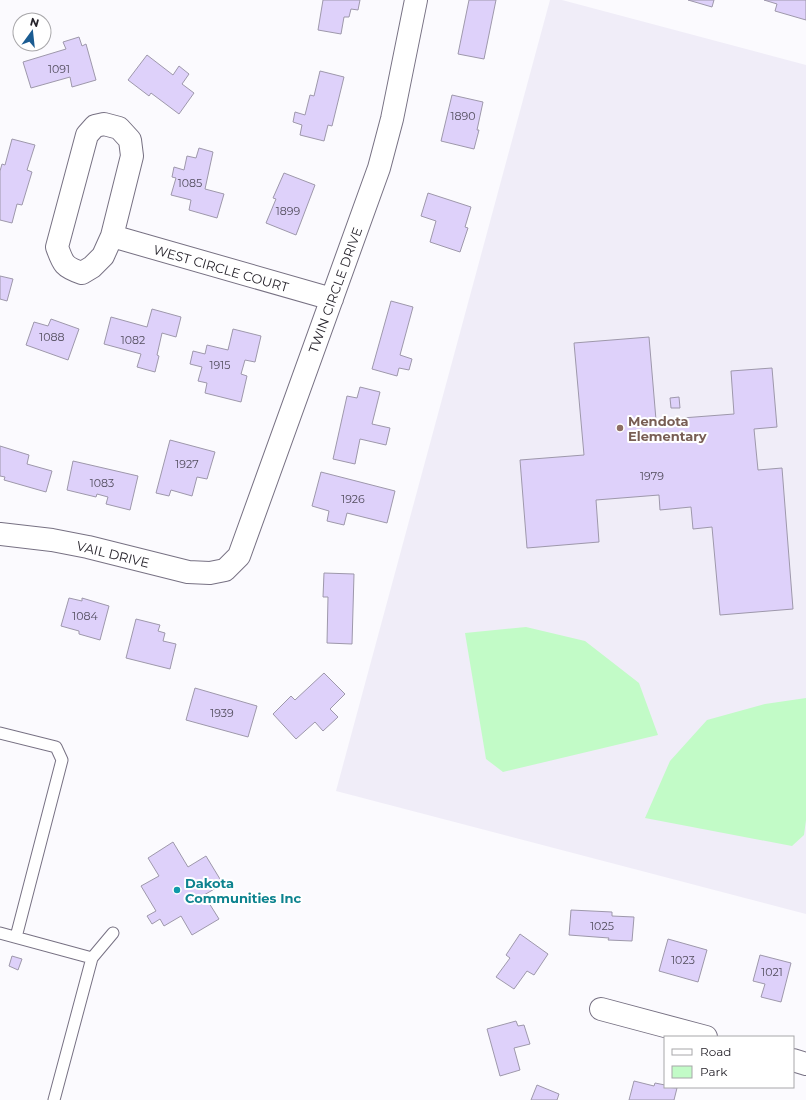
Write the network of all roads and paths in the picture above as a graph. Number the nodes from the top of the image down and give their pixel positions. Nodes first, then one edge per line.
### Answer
1 (416, 0) edge
2 (112, 236) junction
3 (332, 299) junction
4 (0, 534) edge
5 (225, 570) joint
6 (0, 733) edge
7 (113, 932) dead end
8 (0, 933) edge
9 (16, 937) junction
10 (92, 958) junction
11 (601, 1009) dead end
12 (702, 1036) edge
13 (794, 1060) edge
14 (806, 1064) edge
15 (54, 1100) edge

1 - 3 street, TWIN CIRCLE DRIVE
2 - 2 street
2 - 3 street, WEST CIRCLE COURT
3 - 5 street, TWIN CIRCLE DRIVE
4 - 5 street, VAIL DRIVE
6 - 9 lane
7 - 10 lane
8 - 9 lane
9 - 10 lane
10 - 15 lane
11 - 12 street
13 - 14 street

